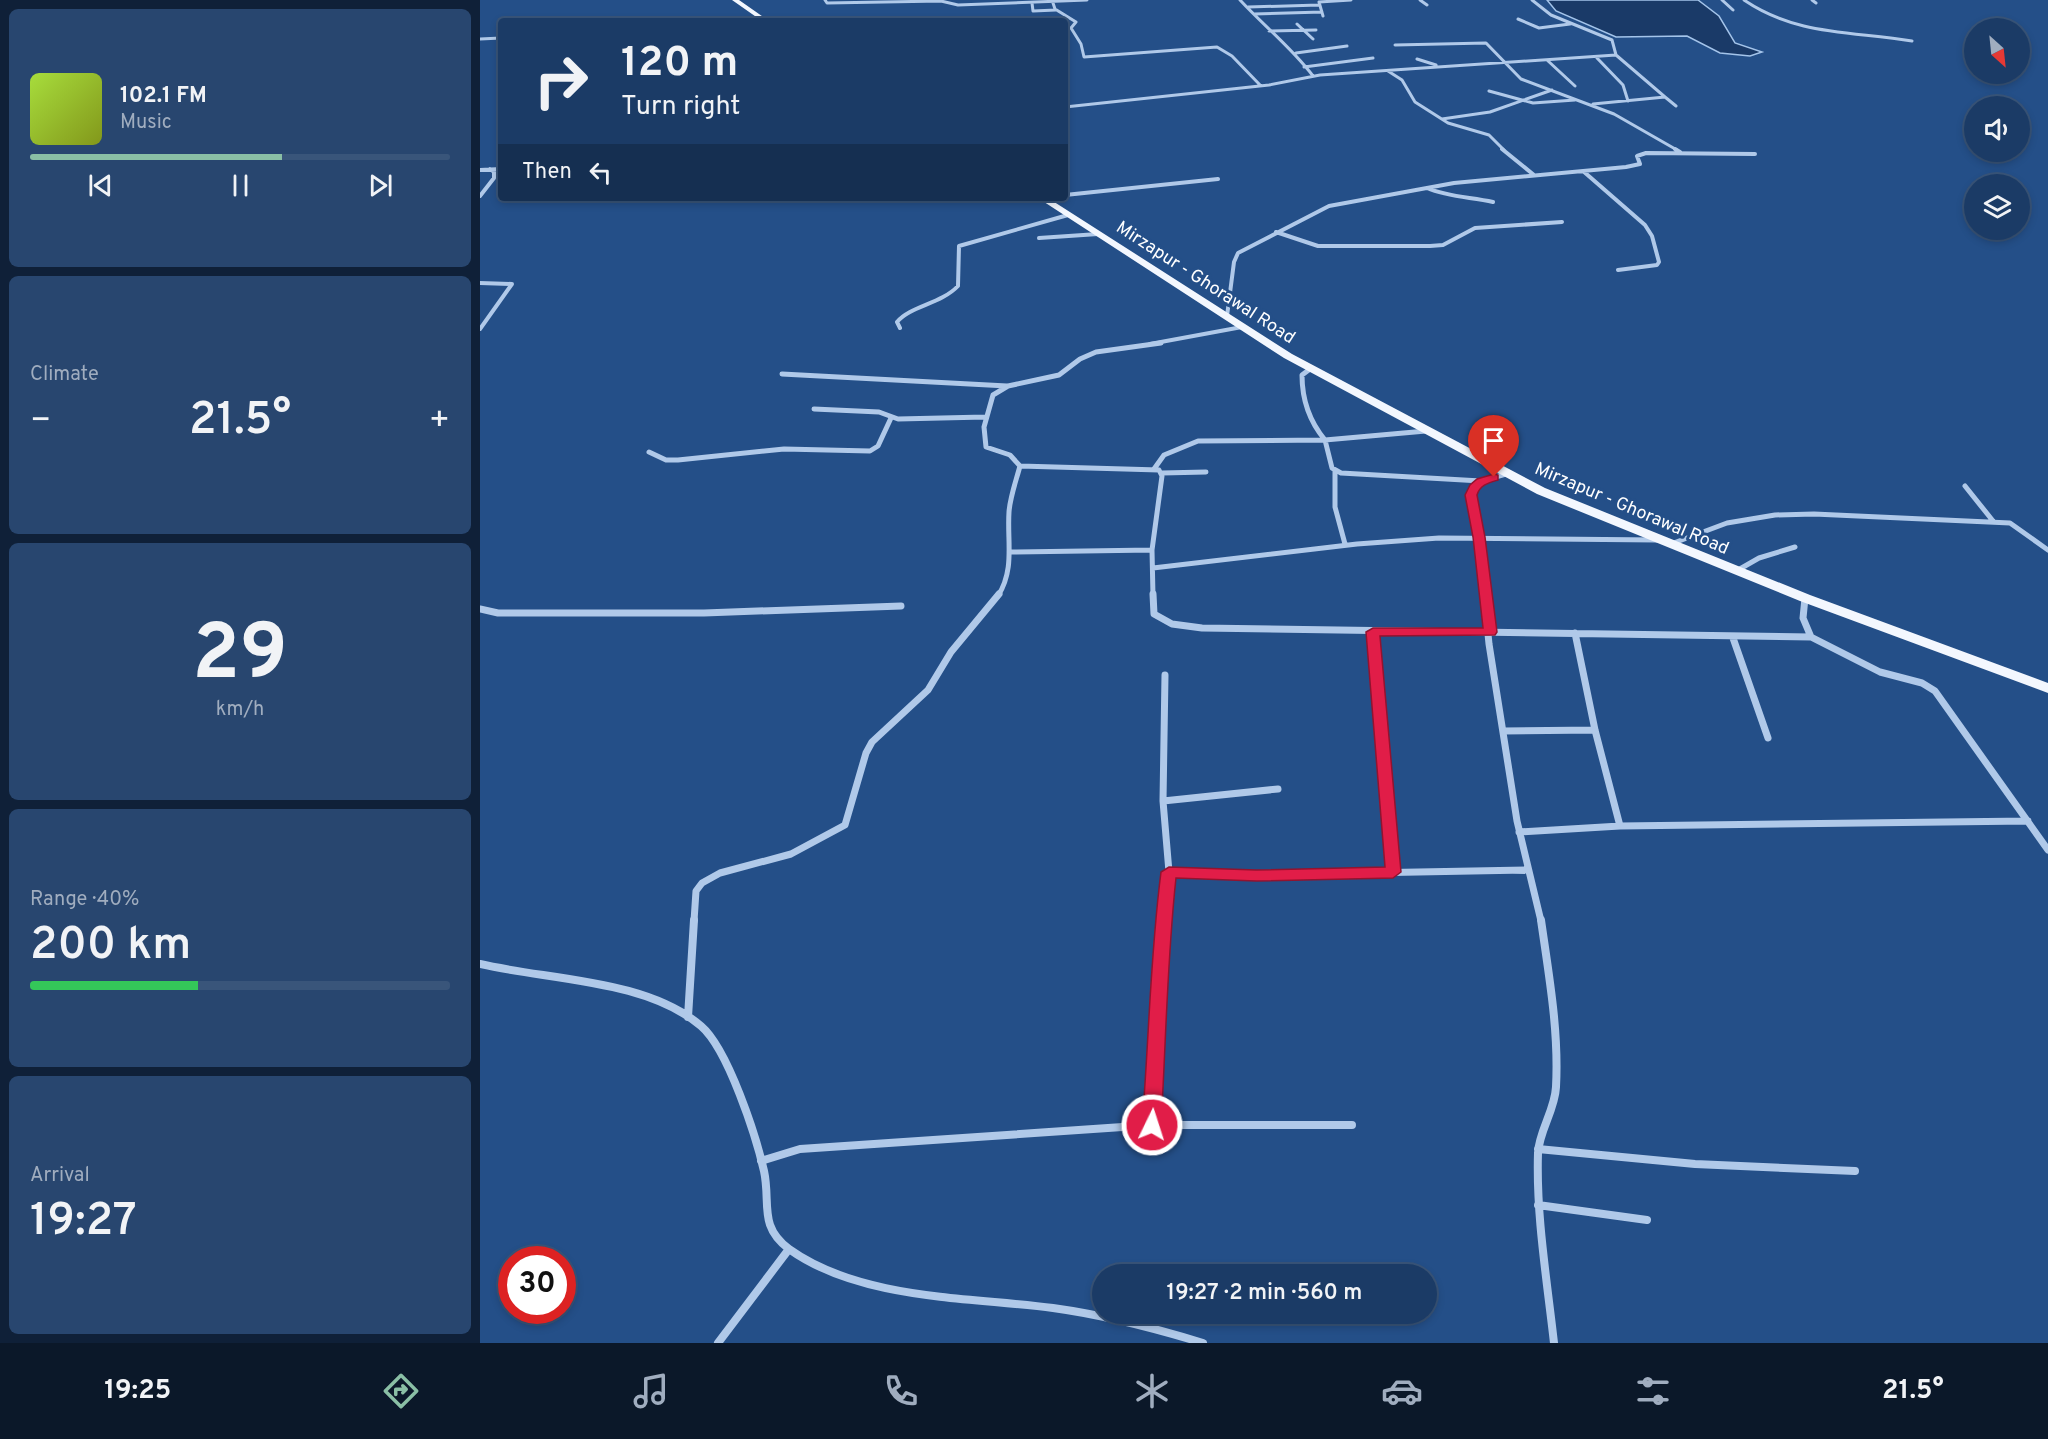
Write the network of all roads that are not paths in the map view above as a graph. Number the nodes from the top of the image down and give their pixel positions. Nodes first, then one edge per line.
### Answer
1 (735, 0) edge
2 (825, 0) edge
3 (1087, 0) edge
4 (1240, 0) edge
5 (1340, 0) edge
6 (1352, 0) edge
7 (1420, 0) edge
8 (1532, 0) edge
9 (1722, 0) edge
10 (1744, 0) edge
11 (1812, 0) edge
12 (1032, 3) junction
13 (1053, 3) junction
14 (1816, 3) dead end
15 (1319, 5) junction
16 (1427, 5) dead end
17 (1282, 6) junction
18 (1248, 7) junction
19 (1056, 10) junction
20 (1733, 10) dead end
21 (1288, 13) junction
22 (1254, 14) junction
23 (761, 18) edge
24 (1518, 19) dead end
25 (1297, 24) dead end
26 (1571, 24) junction
27 (1302, 30) junction
28 (1316, 30) dead end
29 (1269, 31) junction
30 (498, 38) edge
31 (480, 39) edge
32 (1313, 39) dead end
33 (1912, 41) dead end
34 (1395, 45) dead end
35 (1347, 46) dead end
36 (1296, 53) junction
37 (1616, 55) junction
38 (1373, 58) dead end
39 (1597, 58) junction
40 (1417, 59) dead end
41 (1547, 60) junction
42 (1426, 62) junction
43 (1502, 63) junction
44 (1304, 67) junction
45 (1443, 67) junction
46 (1402, 69) junction
47 (1388, 70) junction
48 (1313, 76) junction
49 (1260, 86) junction
50 (1575, 86) dead end
51 (1552, 90) junction
52 (1489, 91) dead end
53 (1665, 97) junction
54 (1579, 100) junction
55 (1628, 101) junction
56 (1523, 102) junction
57 (1591, 105) junction
58 (1676, 106) dead end
59 (1068, 107) edge
60 (1442, 119) junction
61 (1682, 153) junction
62 (1755, 154) dead end
63 (490, 169) junction
64 (498, 169) edge
65 (480, 170) edge
66 (1583, 170) junction
67 (1534, 175) junction
68 (1218, 179) dead end
69 (1426, 188) junction
70 (1068, 195) edge
71 (480, 196) edge
72 (1050, 201) edge
73 (1493, 202) dead end
74 (1068, 215) junction
75 (1562, 222) dead end
76 (1276, 232) junction
77 (1098, 234) junction
78 (1039, 238) dead end
79 (1618, 270) dead end
80 (480, 283) edge
81 (1227, 316) junction
82 (1242, 327) junction
83 (900, 328) dead end
84 (480, 329) edge
85 (1310, 369) junction
86 (782, 374) dead end
87 (1008, 386) junction
88 (814, 410) dead end
89 (985, 417) junction
90 (891, 418) junction
91 (1429, 430) junction
92 (1324, 441) junction
93 (649, 452) dead end
94 (1020, 466) junction
95 (1154, 469) junction
96 (1335, 471) junction
97 (1206, 472) dead end
98 (1162, 473) junction
99 (1506, 474) junction
100 (1481, 481) junction
101 (1965, 486) dead end
102 (1993, 521) junction
103 (1479, 537) junction
104 (1657, 540) junction
105 (1345, 544) junction
106 (1671, 544) junction
107 (1795, 547) dead end
108 (1152, 550) junction
109 (2048, 550) edge
110 (1011, 552) junction
111 (1153, 568) junction
112 (1737, 571) junction
113 (1805, 598) junction
114 (901, 606) dead end
115 (480, 609) edge
116 (1373, 632) junction
117 (1490, 632) junction
118 (1575, 633) junction
119 (1811, 637) junction
120 (1733, 638) junction
121 (1165, 675) dead end
122 (2048, 688) edge
123 (1595, 730) junction
124 (1503, 731) junction
125 (1768, 738) dead end
126 (1278, 789) dead end
127 (1163, 801) junction
128 (2028, 821) junction
129 (1620, 826) junction
130 (1520, 832) junction
131 (2048, 850) edge
132 (1528, 870) junction
133 (1169, 872) junction
134 (1393, 872) junction
135 (480, 964) edge
136 (688, 1017) junction
137 (1152, 1125) junction
138 (1352, 1125) dead end
139 (1538, 1149) junction
140 (761, 1161) junction
141 (1855, 1171) dead end
142 (1538, 1205) junction
143 (1647, 1220) dead end
144 (789, 1249) junction
145 (718, 1343) edge
146 (1203, 1343) edge
147 (1554, 1343) edge

1 - 23 main road
2 - 12 street
3 - 13 street
4 - 18 street
5 - 6 street
5 - 15 street
7 - 16 street
8 - 26 street
9 - 20 street
10 - 33 street
11 - 14 street
12 - 13 street
12 - 19 street
13 - 19 street
15 - 17 street
15 - 21 street
17 - 18 street
17 - 21 street
18 - 22 street
19 - 49 street
21 - 22 street
22 - 29 street
24 - 26 street
25 - 27 street
26 - 37 street
27 - 28 street
27 - 29 street
27 - 32 street
29 - 36 street
30 - 31 street
34 - 43 street
35 - 36 street
36 - 44 street
37 - 39 street
37 - 53 street
38 - 44 street
39 - 41 street
39 - 55 street
40 - 42 street
41 - 43 street
41 - 50 street
42 - 45 street
42 - 46 street
43 - 45 street
43 - 51 street
44 - 48 street
45 - 46 street
46 - 47 street
47 - 48 street
47 - 60 street
48 - 49 street
49 - 59 street
51 - 54 street
51 - 56 street
52 - 56 street
53 - 55 street
53 - 58 street
54 - 56 street
54 - 57 street
55 - 57 street
56 - 60 street
57 - 61 street
60 - 67 street
61 - 62 street
61 - 66 street
63 - 64 street
63 - 65 street
63 - 71 street
66 - 67 street
66 - 79 street
67 - 69 street
68 - 70 street
69 - 73 street
69 - 76 street
72 - 74 main road, Mirzapur - Ghorawal Road
74 - 77 main road, Mirzapur - Ghorawal Road
74 - 83 street
75 - 76 street
76 - 81 street
77 - 78 street
77 - 81 main road, Mirzapur - Ghorawal Road
80 - 84 street
81 - 82 main road, Mirzapur - Ghorawal Road
82 - 85 main road, Mirzapur - Ghorawal Road
82 - 87 street
85 - 91 main road, Mirzapur - Ghorawal Road
85 - 92 street
86 - 87 street
87 - 89 street
88 - 90 street
89 - 90 street
89 - 94 street
90 - 93 street
91 - 92 street
91 - 99 main road, Mirzapur - Ghorawal Road
92 - 95 street
92 - 96 street
94 - 95 street
94 - 110 street
95 - 98 street
96 - 100 street
96 - 105 street
97 - 98 street
98 - 108 street
99 - 100 street
99 - 104 main road, Mirzapur - Ghorawal Road
100 - 103 street
101 - 102 street
102 - 106 street
102 - 109 street
103 - 104 street
103 - 105 street
103 - 117 street
104 - 106 main road, Mirzapur - Ghorawal Road
105 - 111 street
106 - 112 main road, Mirzapur - Ghorawal Road
107 - 112 street
108 - 110 street
108 - 111 street
110 - 136 street
111 - 116 street
112 - 113 main road, Mirzapur - Ghorawal Road
113 - 119 street
113 - 122 main road, Mirzapur - Ghorawal Road
114 - 115 street
116 - 117 street
116 - 134 street
117 - 118 street
117 - 124 street
118 - 120 street
118 - 123 street
119 - 120 street
119 - 128 street
120 - 125 street
121 - 127 street
123 - 124 street
123 - 129 street
124 - 130 street
126 - 127 street
127 - 133 street
128 - 129 street
128 - 131 street
129 - 130 street
130 - 132 street
132 - 134 street
132 - 139 street
133 - 134 street
133 - 137 street
135 - 136 street
136 - 140 street
137 - 138 street
137 - 140 street
139 - 141 street
139 - 142 street
140 - 144 street
142 - 143 street
142 - 147 street
144 - 145 street
144 - 146 street

